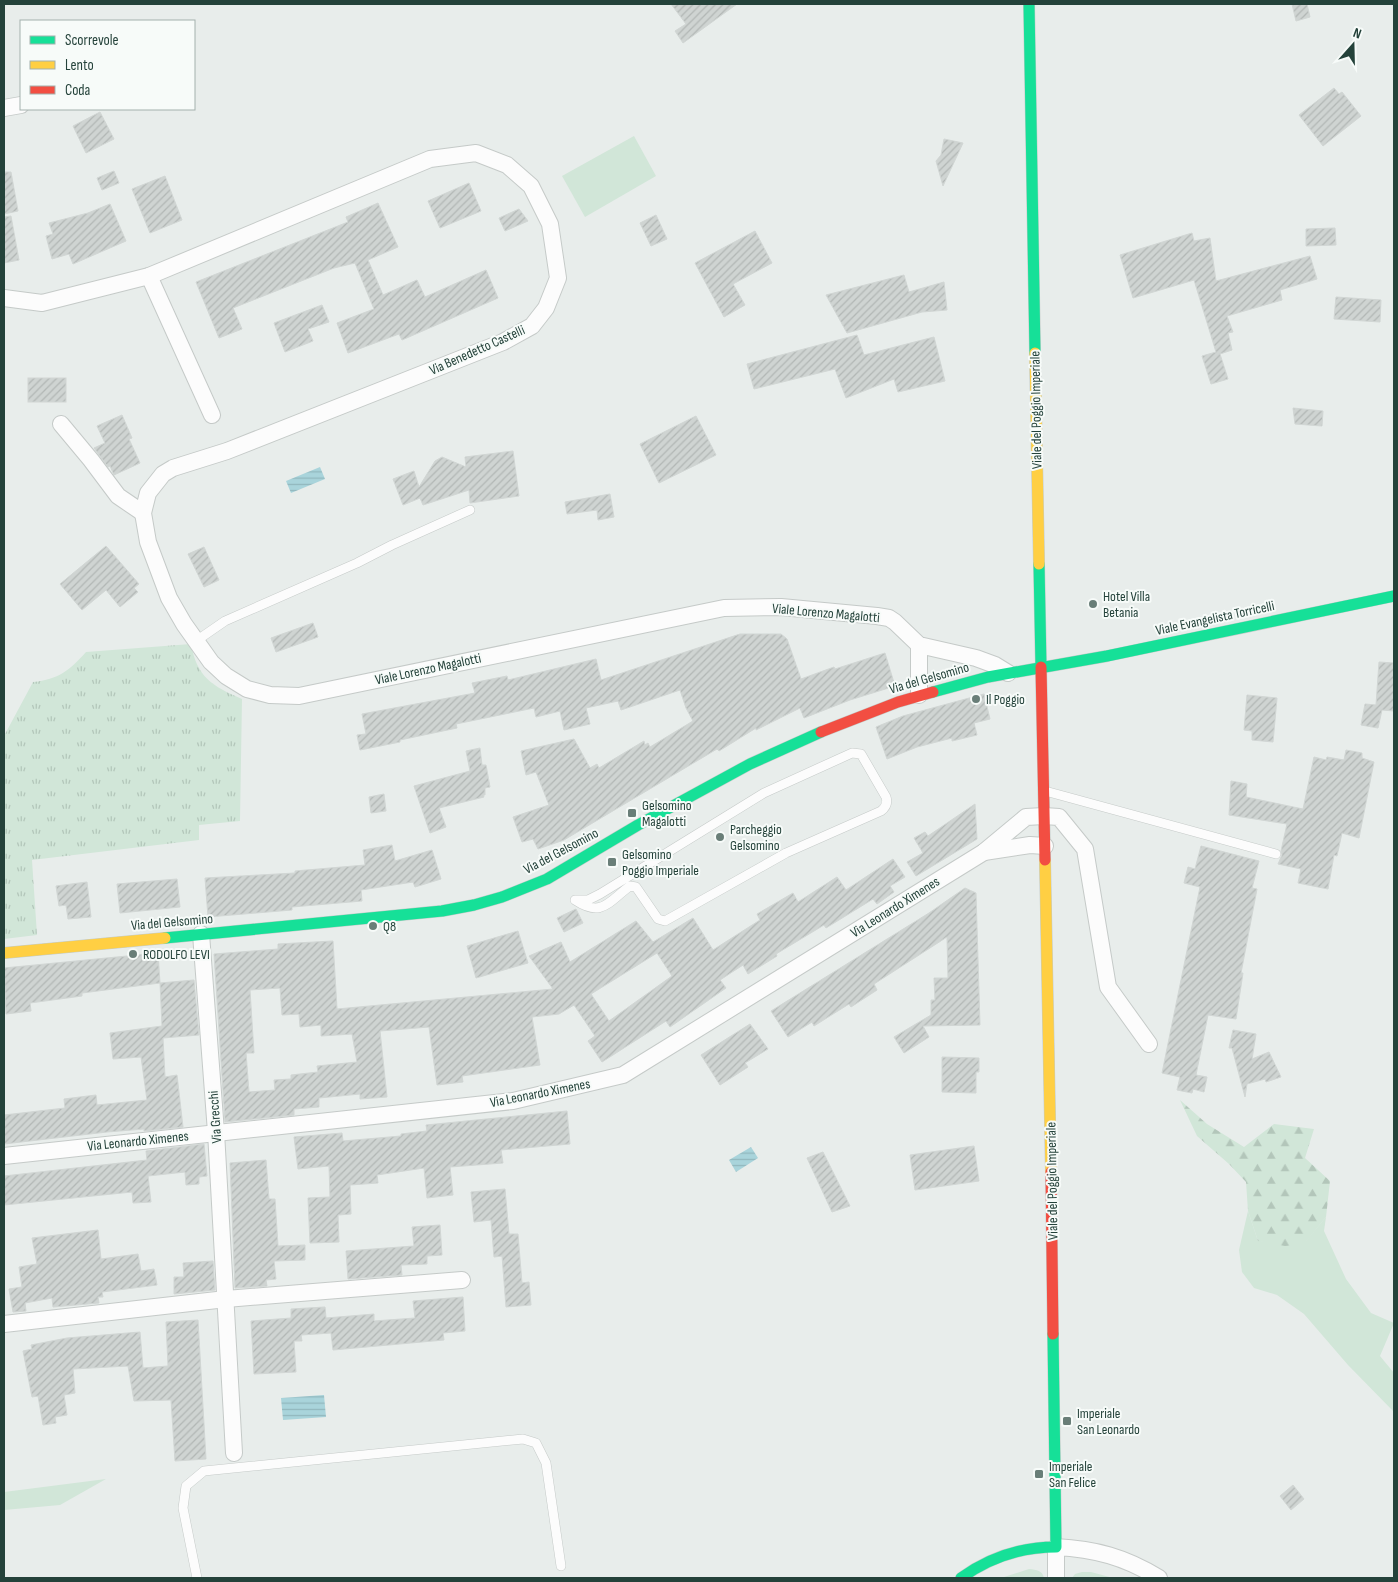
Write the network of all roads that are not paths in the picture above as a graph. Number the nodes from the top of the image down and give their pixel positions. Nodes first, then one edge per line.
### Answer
1 (1029, 4) edge
2 (20, 105) edge
3 (4, 108) edge
4 (149, 276) junction
5 (4, 298) edge
6 (212, 415) dead end
7 (61, 424) dead end
8 (227, 451) joint
9 (470, 510) dead end
10 (144, 513) junction
11 (1394, 596) edge
12 (196, 641) junction
13 (919, 645) junction
14 (1041, 667) junction
15 (1010, 674) junction
16 (919, 696) junction
17 (1042, 791) junction
18 (886, 797) joint
19 (1044, 816) junction
20 (1045, 846) junction
21 (984, 852) junction
22 (1276, 854) dead end
23 (201, 934) junction
24 (4, 953) edge
25 (1149, 1044) dead end
26 (216, 1132) junction
27 (4, 1156) edge
28 (462, 1280) dead end
29 (226, 1299) junction
30 (4, 1324) edge
31 (234, 1453) dead end
32 (1056, 1546) junction
33 (561, 1566) dead end
34 (198, 1578) edge
35 (960, 1578) edge
36 (1056, 1578) edge
37 (1158, 1578) edge

1 - 14 main road, Viale del Poggio Imperiale
2 - 3 street
4 - 5 street, Via Benedetto Castelli
4 - 6 street
4 - 8 street, Via Benedetto Castelli
7 - 10 street
8 - 10 street, Viale Lorenzo Magalotti
9 - 12 lane
10 - 12 street, Viale Lorenzo Magalotti
11 - 14 main road, Viale Evangelista Torricelli
12 - 13 street, Viale Lorenzo Magalotti
13 - 15 street
13 - 16 street
14 - 15 main road, Via del Gelsomino
14 - 17 main road, Viale del Poggio Imperiale
15 - 16 main road, Via del Gelsomino
16 - 23 main road, Via del Gelsomino
17 - 19 main road, Viale del Poggio Imperiale
17 - 22 lane
18 - 18 lane
19 - 20 main road, Viale del Poggio Imperiale
19 - 21 street, Via Leonardo Ximenes
19 - 25 street
20 - 21 street, Via Leonardo Ximenes
20 - 32 main road, Viale del Poggio Imperiale
21 - 26 street, Via Leonardo Ximenes
23 - 24 main road, Via del Gelsomino
23 - 26 street, Via Grecchi
26 - 27 street, Via Leonardo Ximenes
26 - 29 street, Via Grecchi
28 - 29 street
29 - 30 street
29 - 31 street, Via Grecchi
32 - 35 main road
32 - 36 street
32 - 37 street
33 - 34 lane

